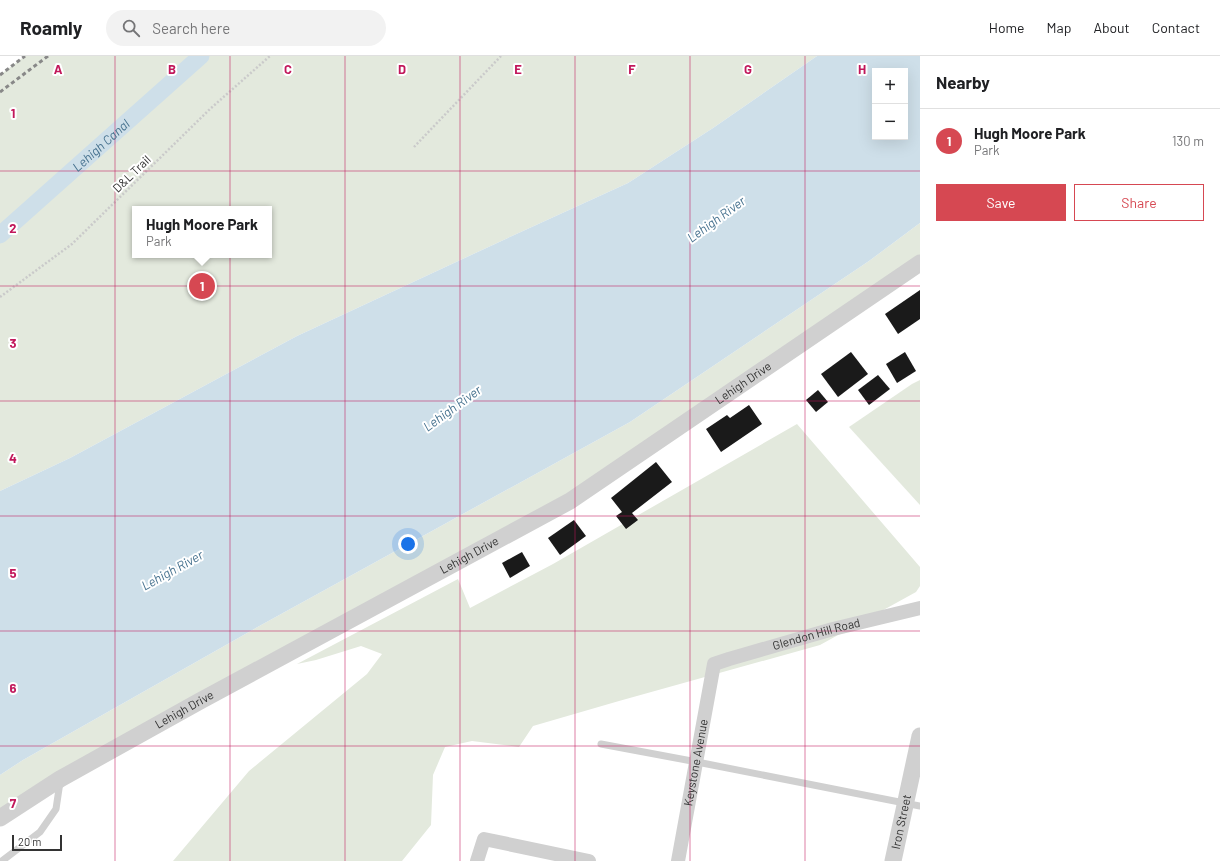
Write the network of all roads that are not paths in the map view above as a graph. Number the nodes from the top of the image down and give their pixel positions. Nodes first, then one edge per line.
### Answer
1 (920, 263) edge
2 (920, 608) edge
3 (714, 664) joint
4 (920, 736) edge
5 (601, 744) dead end
6 (697, 762) junction
7 (60, 779) junction
8 (912, 805) edge
9 (0, 818) edge
10 (2, 861) edge
11 (477, 861) edge
12 (589, 861) edge
13 (678, 861) edge
14 (893, 861) edge

1 - 7 street, Lehigh Drive
2 - 3 street, Glendon Hill Road
3 - 6 street, Keystone Avenue
4 - 8 street, Iron Street
5 - 6 lane
6 - 8 lane
6 - 13 street, Keystone Avenue
7 - 9 street, Lehigh Drive
7 - 10 lane
8 - 14 street, Iron Street
11 - 12 street

